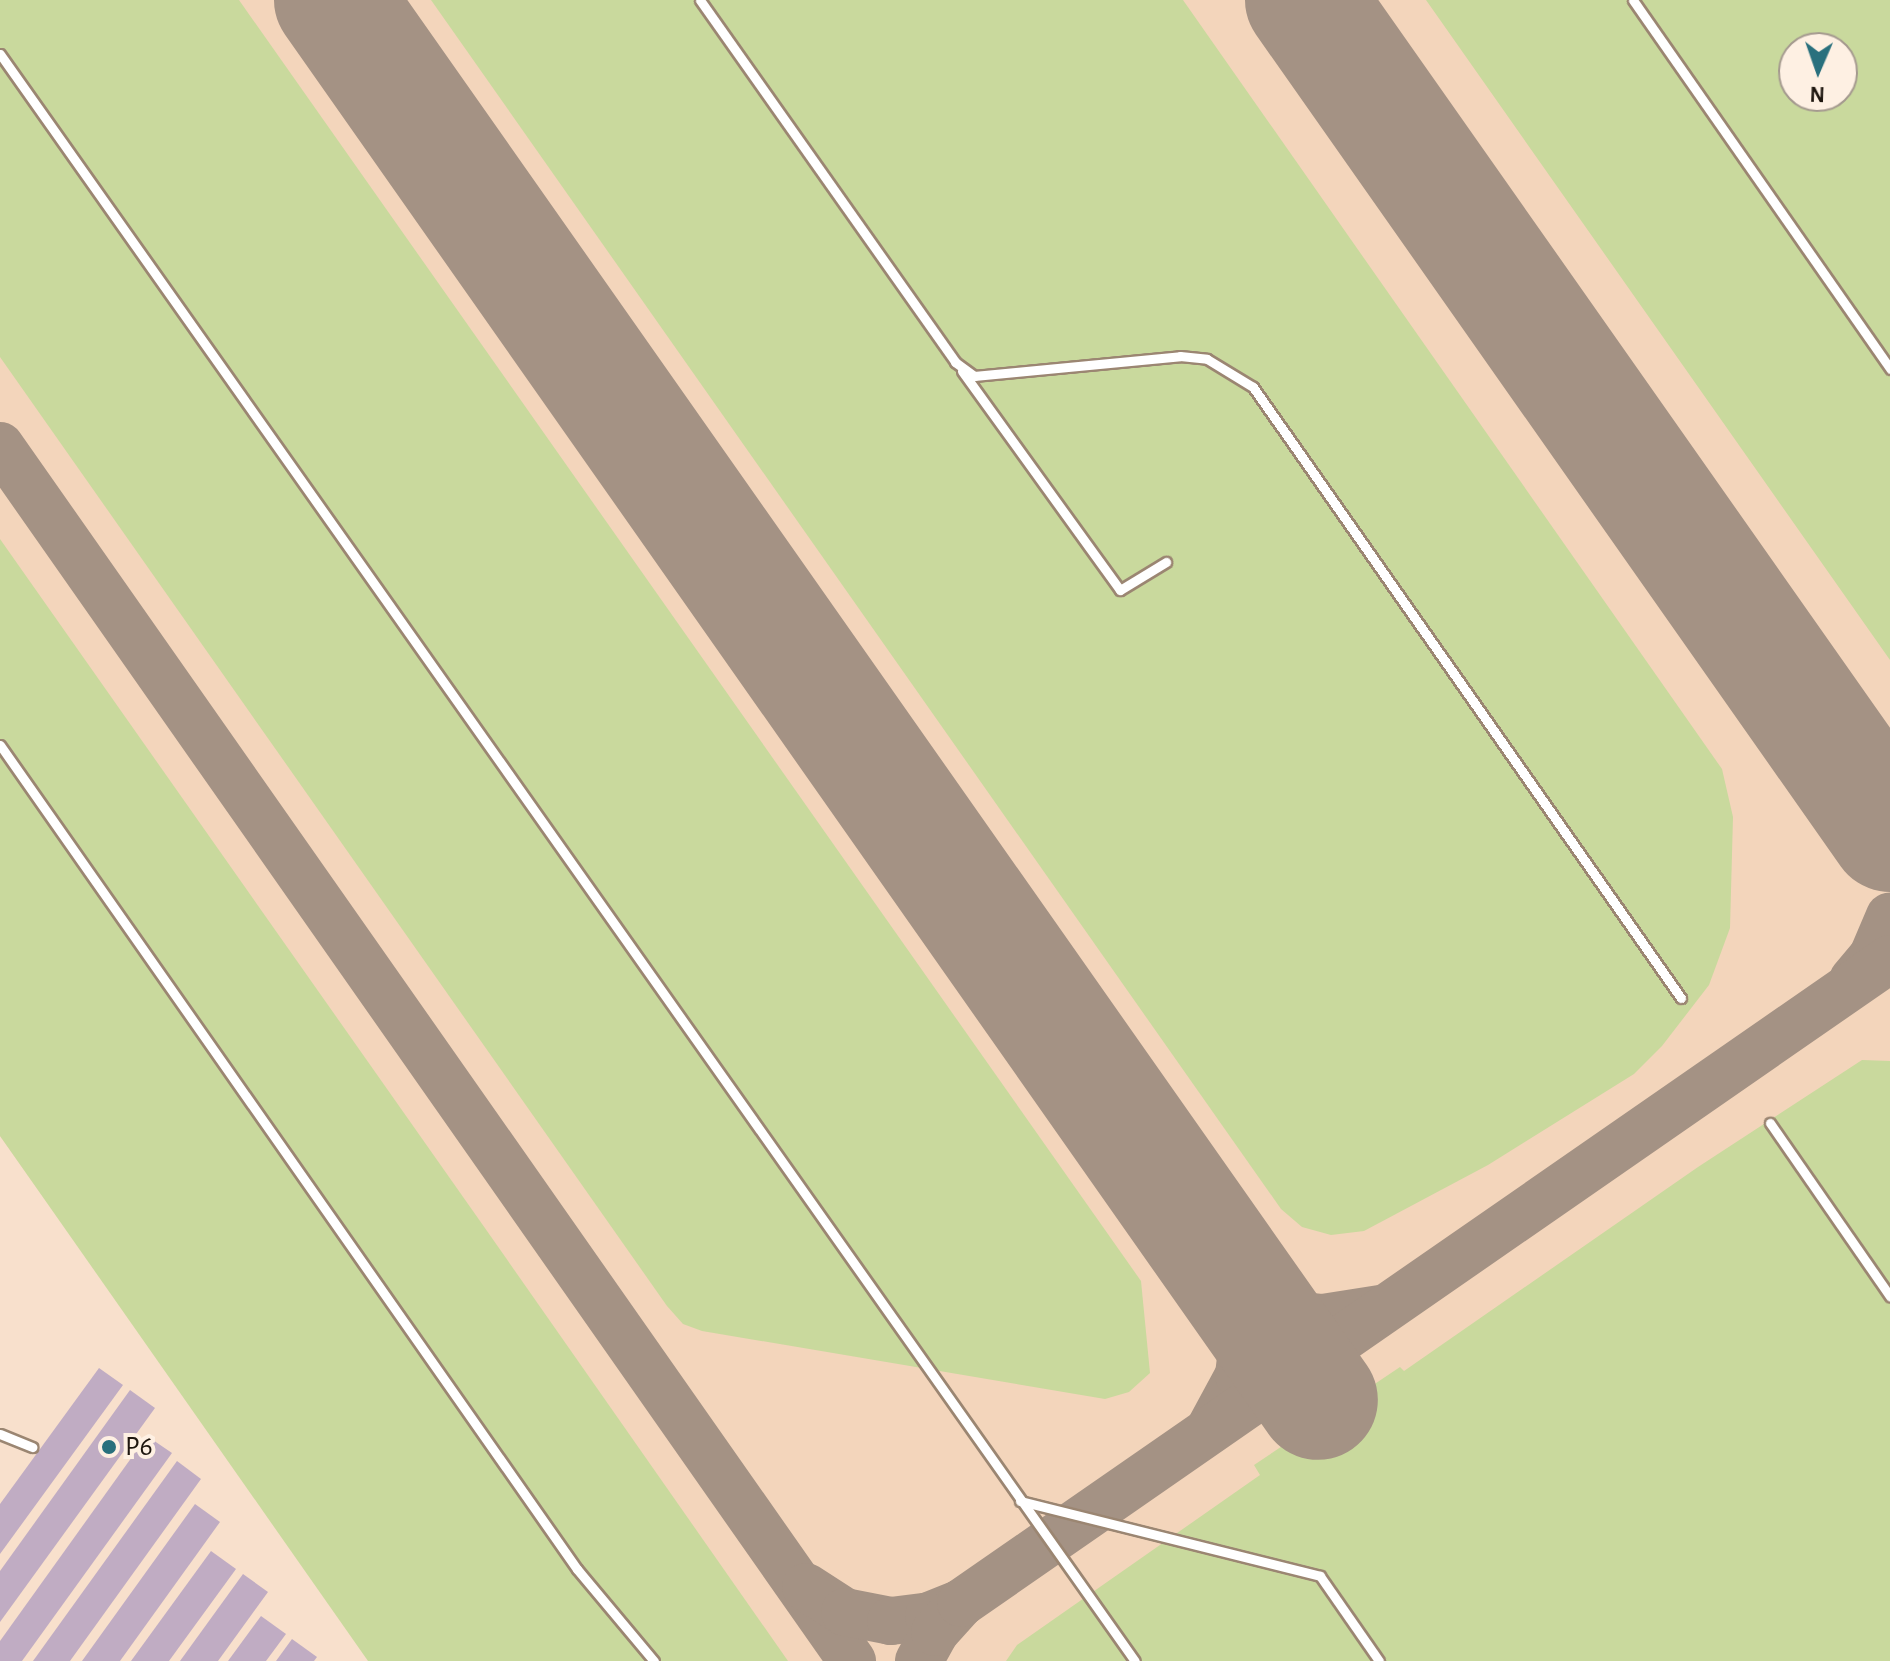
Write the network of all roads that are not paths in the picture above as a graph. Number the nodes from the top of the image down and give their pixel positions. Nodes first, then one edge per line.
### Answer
1 (700, 0) edge
2 (1633, 0) edge
3 (0, 54) edge
4 (955, 362) junction
5 (1890, 369) edge
6 (1166, 562) dead end
7 (0, 745) edge
8 (1681, 998) dead end
9 (1770, 1123) dead end
10 (1890, 1296) edge
11 (0, 1434) edge
12 (33, 1447) dead end
13 (1020, 1501) junction
14 (654, 1661) edge
15 (1135, 1661) edge
16 (1379, 1661) edge

1 - 4 lane
2 - 5 lane
3 - 13 lane
4 - 6 lane
4 - 8 lane
7 - 14 lane
9 - 10 lane
11 - 12 lane
13 - 15 lane
13 - 16 lane

